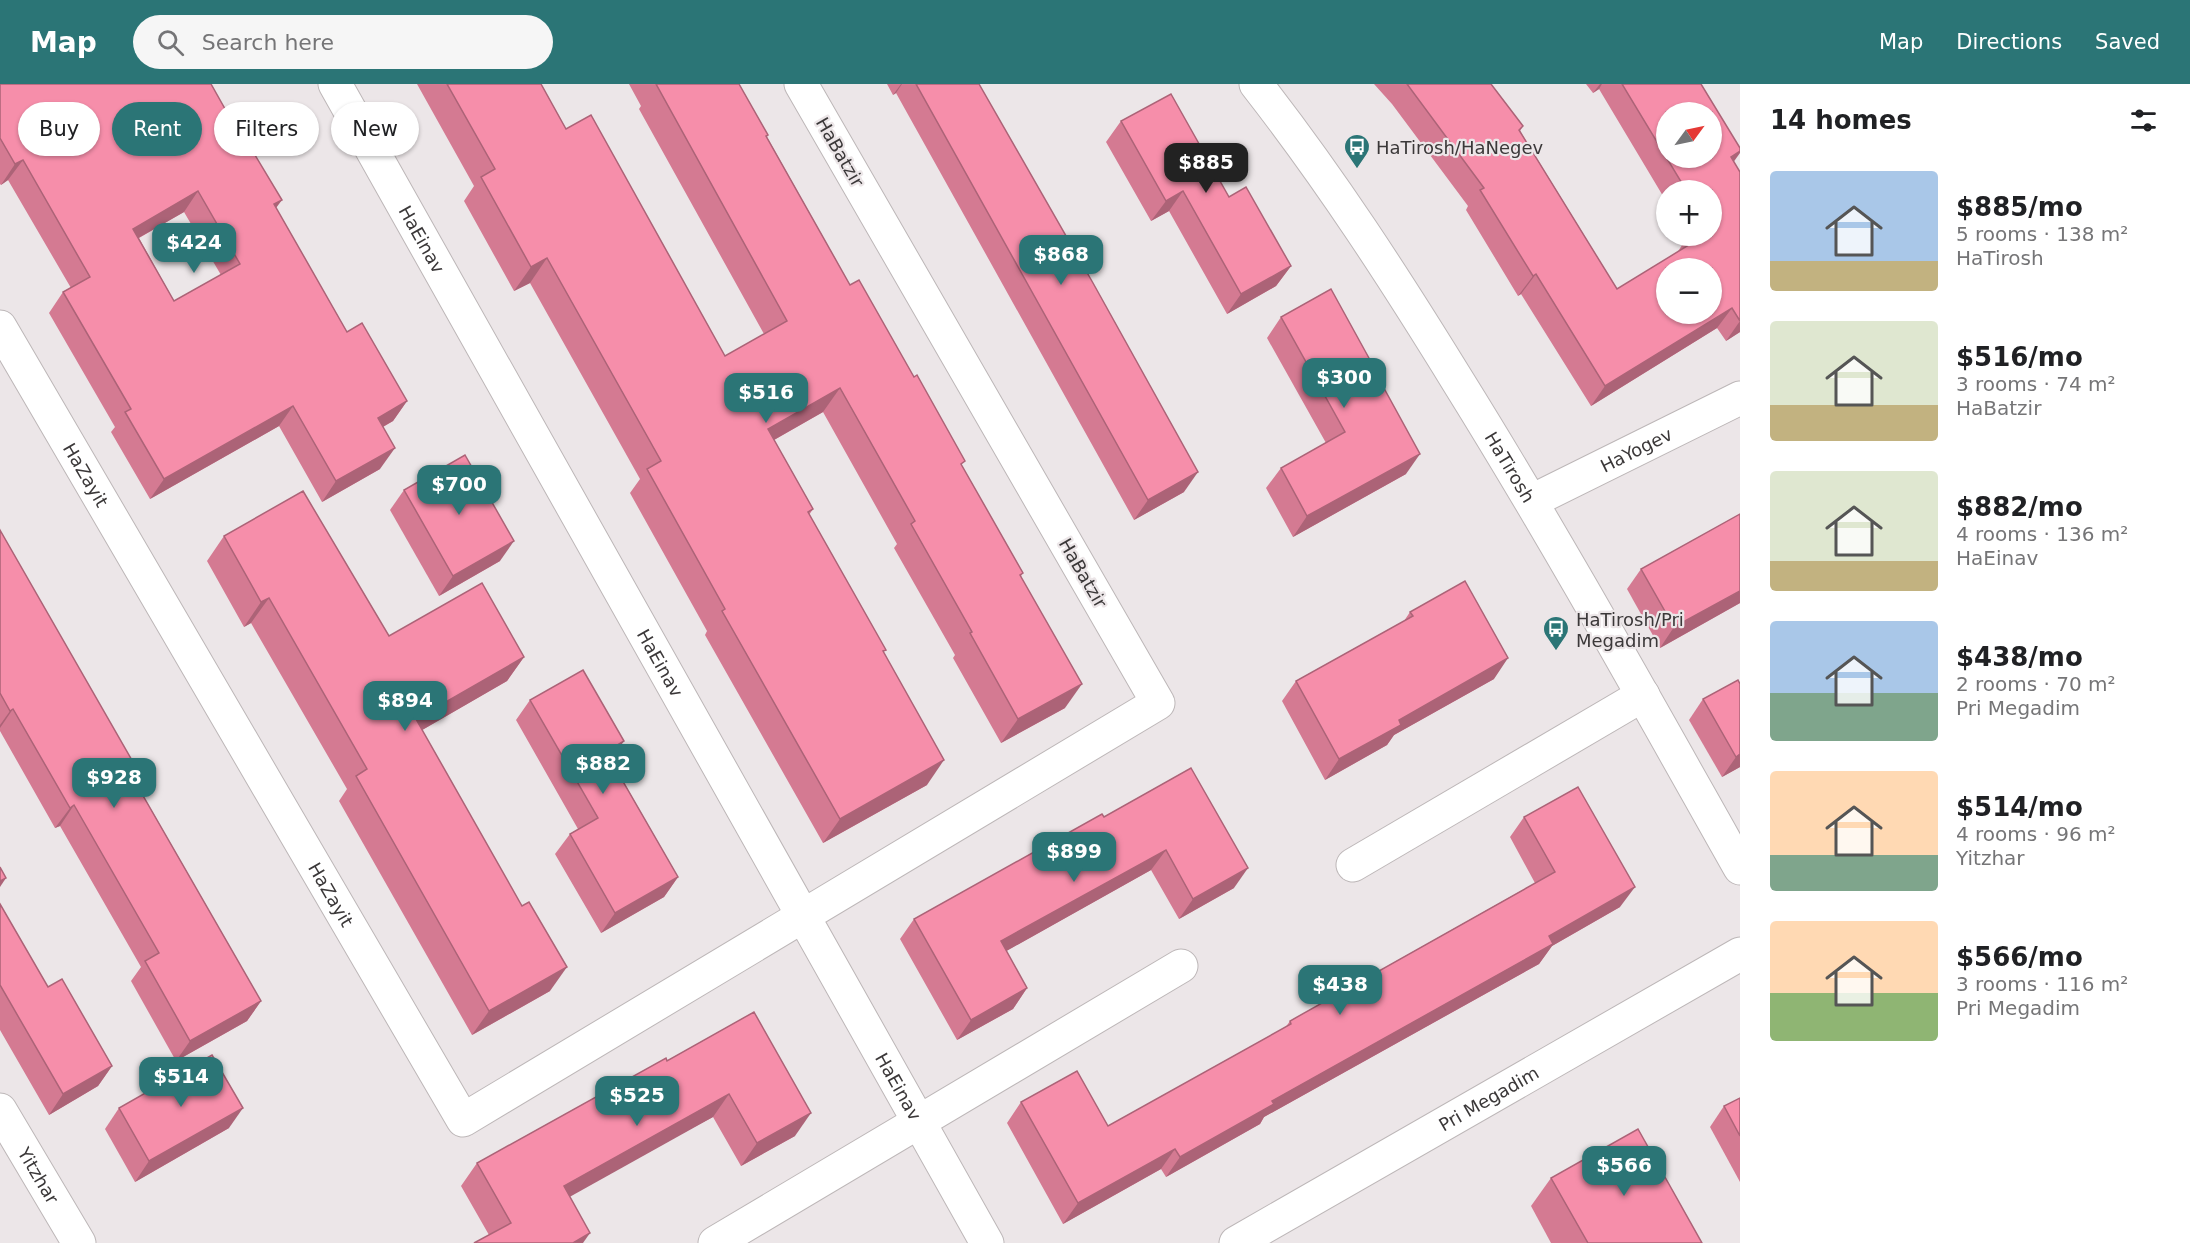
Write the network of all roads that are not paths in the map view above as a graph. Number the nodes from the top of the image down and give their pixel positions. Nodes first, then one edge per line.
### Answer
1 (335, 84) edge
2 (801, 84) edge
3 (1256, 84) edge
4 (0, 327) edge
5 (1740, 398) edge
6 (1532, 501) junction
7 (1643, 696) junction
8 (1353, 865) dead end
9 (1740, 868) edge
10 (803, 916) junction
11 (1740, 954) edge
12 (1181, 966) dead end
13 (0, 1110) edge
14 (918, 1122) junction
15 (79, 1243) edge
16 (715, 1243) edge
17 (987, 1243) edge
18 (1236, 1243) edge

1 - 10 street, HaEinav
2 - 10 street, HaBatzir
3 - 6 street, HaTirosh
4 - 10 street, HaZayit
5 - 6 street, HaYogev
6 - 7 street, HaTirosh
7 - 8 street
7 - 9 street, HaTirosh
10 - 14 street, HaEinav
11 - 18 street, Pri Megadim
12 - 14 street
13 - 15 street, Yitzhar
14 - 16 street
14 - 17 street, HaEinav

